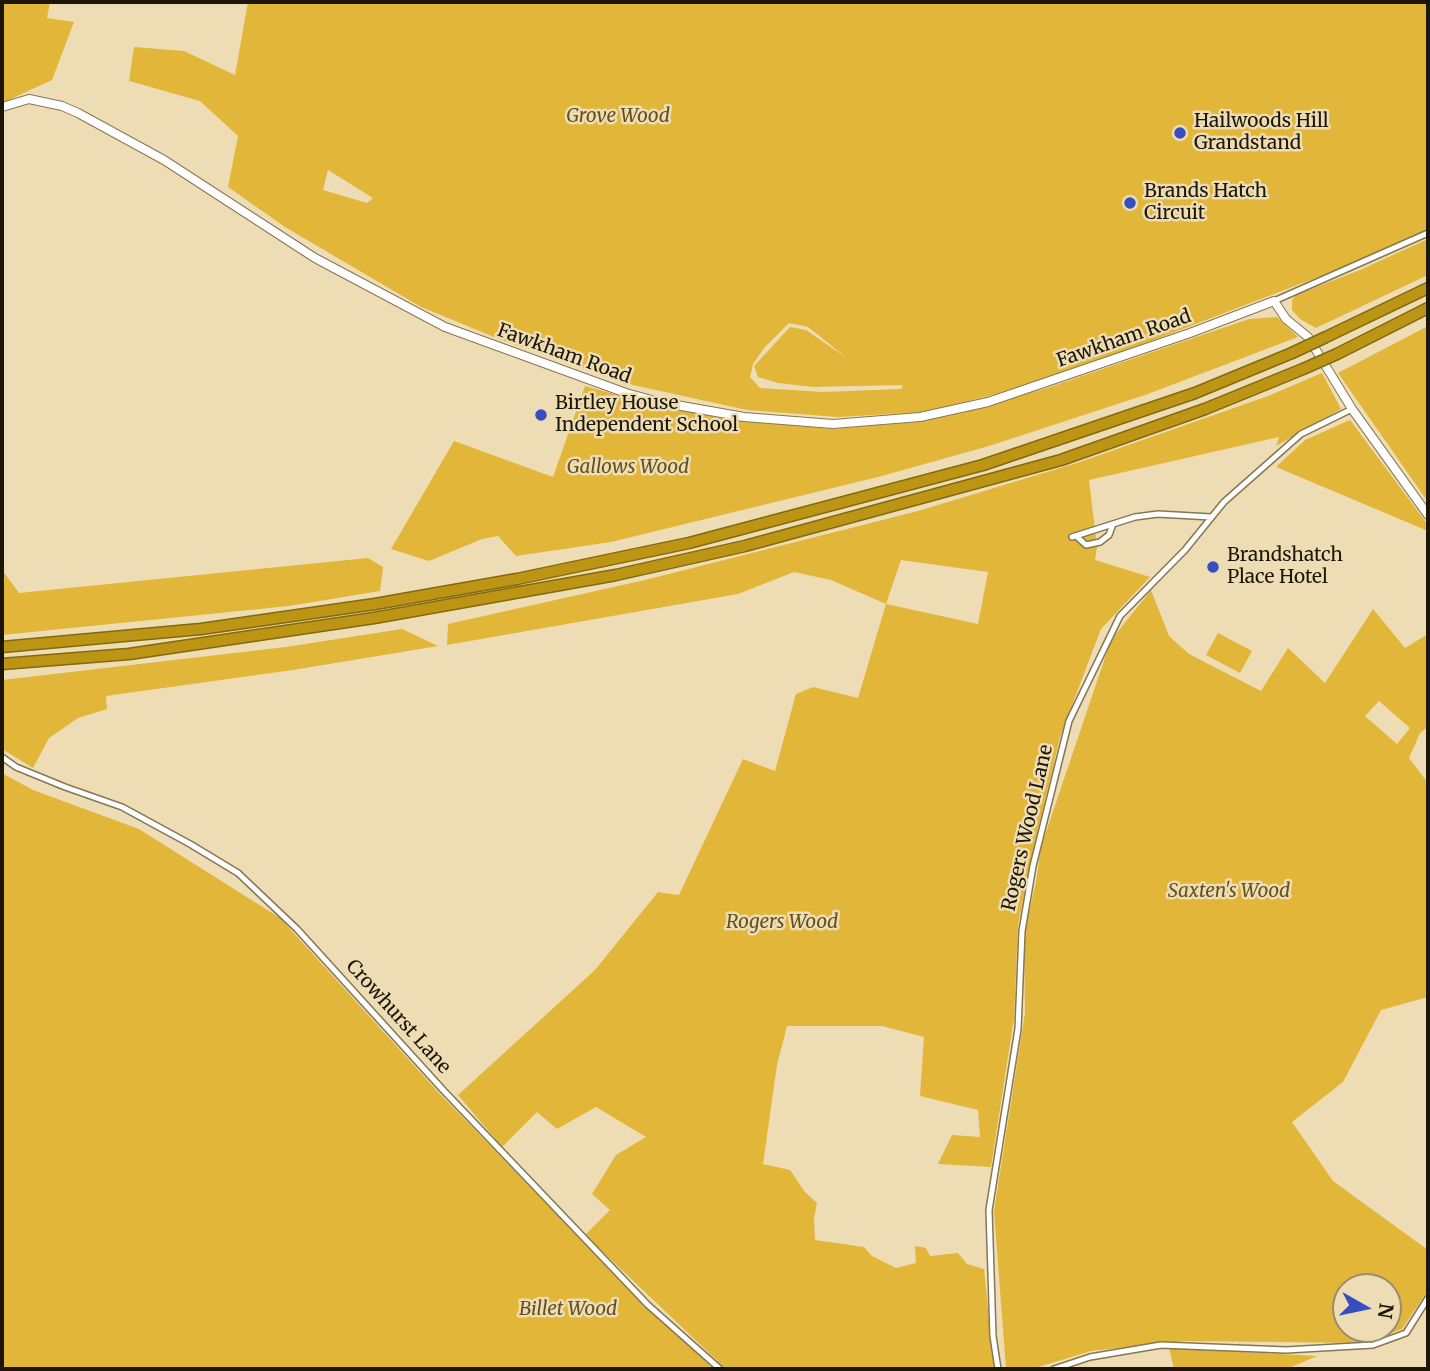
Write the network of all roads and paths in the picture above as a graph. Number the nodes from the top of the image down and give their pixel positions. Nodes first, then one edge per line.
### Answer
1 (2, 107) edge
2 (1428, 233) edge
3 (1428, 288) edge
4 (1274, 301) junction
5 (1428, 308) edge
6 (1352, 409) junction
7 (1428, 515) edge
8 (1193, 516) junction
9 (1211, 516) junction
10 (1112, 524) junction
11 (1198, 532) junction
12 (2, 647) edge
13 (2, 664) edge
14 (2, 757) edge
15 (1428, 1298) edge
16 (720, 1369) edge
17 (998, 1369) edge
18 (1054, 1369) edge

1 - 4 street, Fawkham Road
2 - 4 street
3 - 12 highway, bridge
4 - 6 street
5 - 13 highway, bridge
6 - 7 street
6 - 9 street, Rogers Wood Lane
8 - 9 street
8 - 10 street
8 - 11 street
9 - 11 street, Rogers Wood Lane
10 - 10 street
11 - 17 street, Rogers Wood Lane
14 - 16 street, Crowhurst Lane
15 - 18 street

